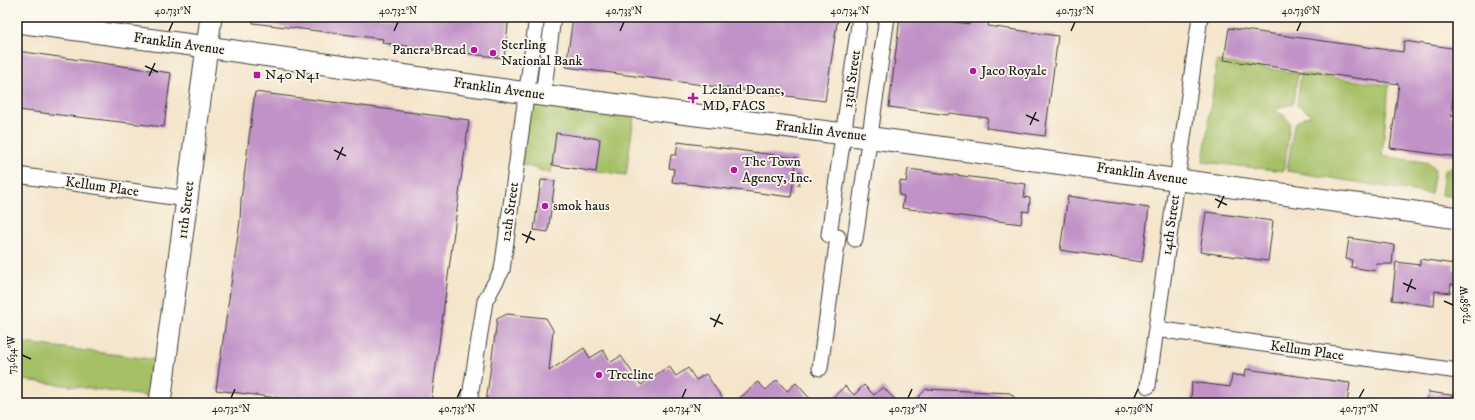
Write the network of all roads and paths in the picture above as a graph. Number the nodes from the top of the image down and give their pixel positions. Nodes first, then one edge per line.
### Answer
1 (211, 17) edge
2 (537, 17) edge
3 (553, 17) edge
4 (860, 17) edge
5 (887, 17) edge
6 (1200, 17) edge
7 (17, 22) edge
8 (207, 47) junction
9 (534, 94) junction
10 (844, 134) junction
11 (870, 138) junction
12 (17, 175) edge
13 (1177, 179) junction
14 (187, 199) junction
15 (1458, 218) edge
16 (855, 239) dead end
17 (1156, 329) junction
18 (820, 368) dead end
19 (1458, 371) edge
20 (1148, 386) dead end
21 (160, 403) edge
22 (469, 403) edge

1 - 8 main road, 11th Street
2 - 9 street, 12th Street
3 - 9 street, 12th Street
4 - 10 street, 13th Street
5 - 11 street
6 - 13 street, 14th Street
7 - 8 main road, Franklin Avenue
8 - 9 main road, Franklin Avenue
8 - 14 main road, 11th Street
9 - 10 main road, Franklin Avenue
9 - 22 street, 12th Street
10 - 11 main road, Franklin Avenue
10 - 18 street, 13th Street
11 - 13 main road, Franklin Avenue
11 - 16 street
12 - 14 street, Kellum Place
13 - 15 main road, Franklin Avenue
13 - 17 street, 14th Street
14 - 21 main road, 11th Street
17 - 19 street, Kellum Place
17 - 20 street, 14th Street

